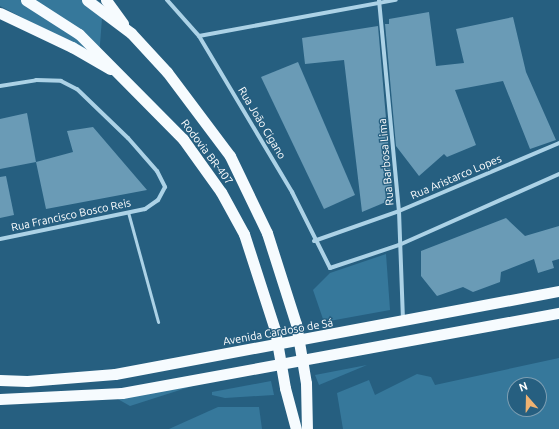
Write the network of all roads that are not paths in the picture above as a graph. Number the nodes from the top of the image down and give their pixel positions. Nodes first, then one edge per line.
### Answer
1 (26, 0) edge
2 (87, 0) edge
3 (106, 0) edge
4 (168, 0) edge
5 (396, 0) edge
6 (379, 2) edge
7 (0, 14) edge
8 (131, 33) junction
9 (199, 36) junction
10 (129, 80) junction
11 (0, 86) edge
12 (559, 143) edge
13 (559, 174) edge
14 (399, 211) junction
15 (128, 212) junction
16 (0, 239) edge
17 (314, 240) junction
18 (399, 245) junction
19 (559, 291) edge
20 (559, 313) edge
21 (158, 322) dead end
22 (404, 323) junction
23 (0, 380) edge
24 (0, 400) edge
25 (296, 429) edge
26 (307, 429) edge

1 - 10 highway, Rodovia BR-407
2 - 8 highway, Rodovia BR-407
3 - 8 highway
4 - 9 street, Rua João Cigano
5 - 6 street
6 - 9 street
6 - 14 street, Rua Barbosa Lima
7 - 10 highway
8 - 26 highway, Rodovia BR-407, bridge
9 - 17 street, Rua João Cigano
10 - 25 highway, Rodovia BR-407, bridge
11 - 15 street, Rua Francisco Bosco Reis
12 - 14 street, Rua Aristarco Lopes
13 - 18 street
14 - 17 street, Rua Aristarco Lopes
14 - 18 street, Rua Barbosa Lima
15 - 16 street, Rua Francisco Bosco Reis
15 - 21 lane
17 - 18 street, Rua João Cigano
18 - 22 street, Rua Barbosa Lima
19 - 22 highway, Avenida Cardoso de Sá
20 - 24 highway
22 - 23 highway, Avenida Cardoso de Sá

